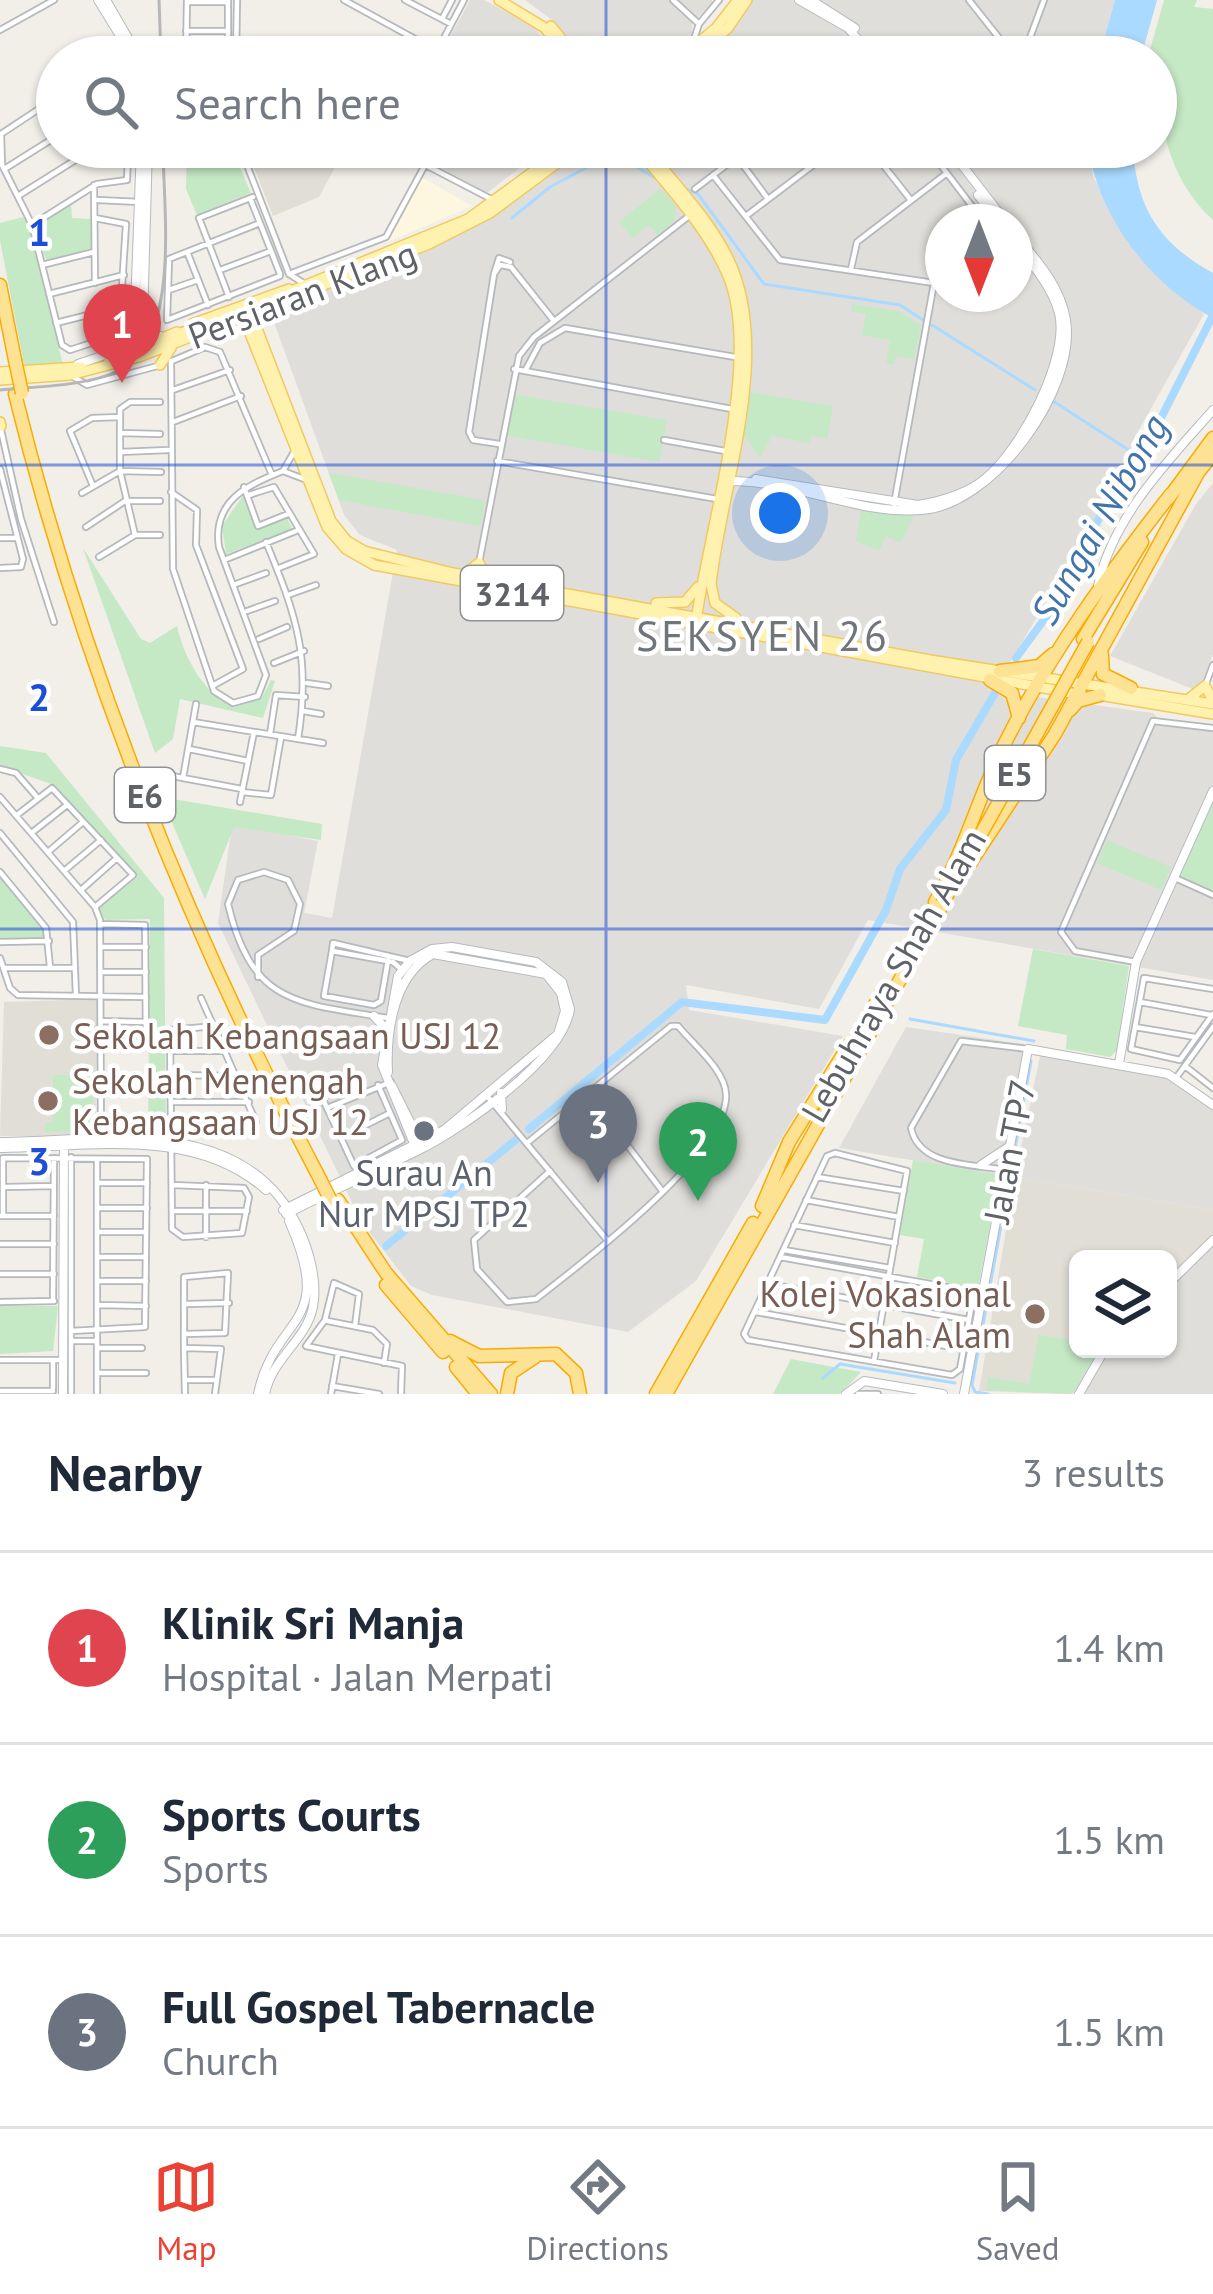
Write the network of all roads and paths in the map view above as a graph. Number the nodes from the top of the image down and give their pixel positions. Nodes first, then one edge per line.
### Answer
1 (54, 0) edge
2 (102, 0) edge
3 (344, 0) edge
4 (405, 0) edge
5 (452, 0) edge
6 (464, 0) edge
7 (499, 0) edge
8 (511, 0) edge
9 (673, 0) edge
10 (719, 0) edge
11 (747, 0) edge
12 (763, 0) edge
13 (799, 0) edge
14 (811, 0) edge
15 (969, 0) edge
16 (1044, 0) edge
17 (187, 1) edge
18 (231, 1) edge
19 (738, 6) edge
20 (523, 9) junction
21 (442, 19) junction
22 (452, 24) junction
23 (698, 24) junction
24 (0, 30) edge
25 (186, 31) junction
26 (232, 31) junction
27 (123, 36) edge
28 (186, 36) edge
29 (232, 36) edge
30 (405, 36) edge
31 (446, 36) edge
32 (557, 36) edge
33 (694, 36) edge
34 (707, 36) edge
35 (855, 36) edge
36 (860, 36) edge
37 (997, 36) edge
38 (1031, 36) edge
39 (36, 113) edge
40 (1, 137) edge
41 (36, 149) edge
42 (63, 168) edge
43 (127, 168) edge
44 (144, 168) edge
45 (246, 168) edge
46 (422, 168) edge
47 (430, 168) edge
48 (544, 168) edge
49 (546, 168) edge
50 (657, 168) edge
51 (722, 168) edge
52 (745, 168) edge
53 (810, 168) edge
54 (885, 168) edge
55 (943, 168) edge
56 (961, 168) edge
57 (4, 169) junction
58 (947, 173) junction
59 (713, 175) junction
60 (94, 185) junction
61 (695, 189) dead end
62 (476, 193) junction
63 (18, 196) junction
64 (254, 196) junction
65 (769, 199) junction
66 (96, 200) junction
67 (498, 200) junction
68 (910, 200) junction
69 (143, 202) junction
70 (970, 204) edge
71 (988, 204) edge
72 (476, 213) junction
73 (692, 213) junction
74 (746, 216) junction
75 (94, 218) junction
76 (260, 223) junction
77 (32, 224) junction
78 (270, 237) junction
79 (208, 243) junction
80 (271, 251) junction
81 (94, 252) junction
82 (188, 252) junction
83 (1033, 259) edge
84 (42, 265) junction
85 (512, 267) junction
86 (1033, 268) edge
87 (851, 269) junction
88 (219, 271) junction
89 (289, 274) junction
90 (494, 274) junction
91 (124, 275) junction
92 (198, 280) junction
93 (925, 281) edge
94 (95, 283) junction
95 (0, 285) edge
96 (302, 285) junction
97 (167, 290) junction
98 (282, 290) junction
99 (50, 294) junction
100 (229, 297) junction
101 (274, 304) junction
102 (208, 305) junction
103 (122, 306) junction
104 (246, 312) junction
105 (929, 312) edge
106 (0, 320) edge
107 (554, 321) junction
108 (56, 323) junction
109 (216, 326) junction
110 (255, 337) junction
111 (171, 339) junction
112 (740, 358) junction
113 (166, 363) junction
114 (514, 369) junction
115 (230, 370) junction
116 (524, 371) junction
117 (68, 372) junction
118 (9, 378) edge
119 (171, 391) junction
120 (241, 396) junction
121 (160, 402) dead end
122 (732, 409) junction
123 (1213, 410) edge
124 (120, 417) junction
125 (171, 423) junction
126 (0, 424) edge
127 (121, 433) junction
128 (160, 434) dead end
129 (1213, 438) edge
130 (664, 440) dead end
131 (499, 444) junction
132 (295, 450) junction
133 (725, 451) junction
134 (120, 452) junction
135 (171, 452) junction
136 (1213, 454) edge
137 (496, 461) junction
138 (0, 469) edge
139 (728, 469) junction
140 (120, 471) junction
141 (284, 471) junction
142 (1199, 471) junction
143 (160, 472) dead end
144 (272, 476) junction
145 (1, 479) edge
146 (308, 482) junction
147 (726, 483) junction
148 (93, 486) junction
149 (244, 487) junction
150 (82, 493) dead end
151 (171, 493) junction
152 (1171, 494) junction
153 (249, 495) junction
154 (964, 496) junction
155 (716, 500) junction
156 (125, 501) junction
157 (160, 501) dead end
158 (894, 506) junction
159 (4, 508) edge
160 (288, 514) junction
161 (86, 527) dead end
162 (296, 531) junction
163 (135, 535) junction
164 (160, 535) dead end
165 (0, 538) edge
166 (16, 538) junction
167 (266, 542) junction
168 (99, 557) dead end
169 (224, 560) junction
170 (407, 560) junction
171 (478, 563) junction
172 (0, 568) edge
173 (277, 568) junction
174 (266, 573) dead end
175 (489, 580) junction
176 (707, 580) junction
177 (236, 584) junction
178 (316, 585) dead end
179 (1098, 587) junction
180 (287, 596) junction
181 (275, 601) dead end
182 (615, 601) junction
183 (247, 611) junction
184 (697, 615) junction
185 (55, 622) dead end
186 (748, 624) junction
187 (287, 627) dead end
188 (1109, 637) junction
189 (256, 640) junction
190 (1086, 640) junction
191 (1064, 641) junction
192 (304, 651) junction
193 (844, 651) junction
194 (274, 663) dead end
195 (1213, 665) edge
196 (995, 676) junction
197 (307, 682) junction
198 (1040, 684) junction
199 (213, 686) junction
200 (328, 686) dead end
201 (1205, 686) junction
202 (1131, 688) junction
203 (1078, 690) junction
204 (1100, 695) junction
205 (305, 697) junction
206 (1213, 702) edge
207 (196, 704) dead end
208 (1186, 704) junction
209 (303, 711) junction
210 (321, 714) dead end
211 (1213, 714) edge
212 (1018, 719) junction
213 (193, 722) junction
214 (1209, 727) edge
215 (254, 732) junction
216 (270, 734) junction
217 (1054, 734) junction
218 (281, 737) junction
219 (298, 739) junction
220 (322, 743) dead end
221 (188, 749) junction
222 (248, 760) junction
223 (0, 769) edge
224 (172, 776) dead end
225 (183, 778) junction
226 (242, 790) junction
227 (1213, 791) edge
228 (0, 796) edge
229 (37, 797) junction
230 (240, 802) dead end
231 (67, 805) junction
232 (17, 815) junction
233 (83, 822) junction
234 (0, 833) edge
235 (32, 833) junction
236 (100, 840) junction
237 (48, 852) junction
238 (117, 858) junction
239 (956, 866) junction
240 (64, 871) junction
241 (0, 872) edge
242 (1174, 878) junction
243 (81, 890) junction
244 (1213, 896) edge
245 (942, 904) junction
246 (95, 907) junction
247 (100, 924) junction
248 (49, 941) junction
249 (2, 942) edge
250 (100, 947) junction
251 (146, 947) junction
252 (245, 949) junction
253 (258, 955) junction
254 (389, 957) junction
255 (0, 958) edge
256 (410, 961) junction
257 (1136, 962) junction
258 (3, 968) junction
259 (50, 968) junction
260 (75, 968) junction
261 (402, 970) junction
262 (100, 972) junction
263 (146, 972) junction
264 (258, 977) junction
265 (1213, 989) edge
266 (76, 996) junction
267 (101, 996) junction
268 (146, 997) junction
269 (201, 998) dead end
270 (391, 1002) junction
271 (1140, 1002) junction
272 (1133, 1013) junction
273 (375, 1015) junction
274 (1212, 1015) edge
275 (392, 1018) junction
276 (101, 1022) junction
277 (146, 1022) junction
278 (215, 1026) junction
279 (1135, 1027) junction
280 (1213, 1028) edge
281 (386, 1036) junction
282 (1199, 1040) junction
283 (101, 1046) junction
284 (1032, 1049) junction
285 (171, 1051) junction
286 (226, 1051) junction
287 (1213, 1051) edge
288 (1182, 1063) junction
289 (1119, 1064) junction
290 (171, 1075) junction
291 (240, 1076) junction
292 (1176, 1078) junction
293 (384, 1086) junction
294 (304, 1087) dead end
295 (1213, 1088) edge
296 (492, 1096) junction
297 (171, 1102) junction
298 (251, 1102) junction
299 (1213, 1105) edge
300 (327, 1108) junction
301 (480, 1109) junction
302 (502, 1112) junction
303 (390, 1113) junction
304 (173, 1127) junction
305 (618, 1133) dead end
306 (522, 1135) junction
307 (537, 1136) junction
308 (340, 1137) junction
309 (417, 1143) junction
310 (102, 1144) junction
311 (173, 1144) junction
312 (527, 1144) junction
313 (1010, 1146) junction
314 (1, 1149) edge
315 (63, 1152) junction
316 (535, 1153) junction
317 (97, 1157) junction
318 (981, 1166) junction
319 (1000, 1169) junction
320 (253, 1172) junction
321 (549, 1175) junction
322 (817, 1177) junction
323 (97, 1183) junction
324 (147, 1183) junction
325 (206, 1184) junction
326 (172, 1185) junction
327 (3, 1186) junction
328 (54, 1186) junction
329 (663, 1192) junction
330 (904, 1192) junction
331 (310, 1199) junction
332 (806, 1200) junction
333 (335, 1201) junction
334 (97, 1208) junction
335 (147, 1208) junction
336 (172, 1211) junction
337 (206, 1211) junction
338 (248, 1211) junction
339 (287, 1211) junction
340 (1, 1216) edge
341 (54, 1216) junction
342 (899, 1216) junction
343 (794, 1225) junction
344 (97, 1232) junction
345 (146, 1232) junction
346 (601, 1233) junction
347 (616, 1234) junction
348 (206, 1237) junction
349 (608, 1240) junction
350 (1213, 1240) edge
351 (895, 1243) junction
352 (0, 1244) edge
353 (54, 1244) junction
354 (600, 1247) junction
355 (781, 1253) junction
356 (97, 1257) junction
357 (146, 1257) junction
358 (311, 1267) junction
359 (890, 1272) junction
360 (0, 1274) edge
361 (54, 1274) junction
362 (1177, 1275) edge
363 (97, 1281) junction
364 (146, 1281) junction
365 (767, 1284) junction
366 (979, 1292) junction
367 (58, 1301) junction
368 (0, 1302) edge
369 (229, 1303) junction
370 (184, 1304) junction
371 (97, 1305) junction
372 (884, 1305) junction
373 (146, 1306) junction
374 (754, 1312) junction
375 (325, 1320) junction
376 (969, 1320) junction
377 (355, 1326) junction
378 (436, 1329) junction
379 (97, 1330) junction
380 (70, 1331) junction
381 (184, 1334) junction
382 (879, 1334) junction
383 (67, 1341) junction
384 (97, 1345) junction
385 (142, 1348) dead end
386 (184, 1348) junction
387 (964, 1349) junction
388 (338, 1354) junction
389 (1100, 1358) edge
390 (0, 1360) edge
391 (58, 1360) junction
392 (874, 1361) junction
393 (384, 1363) junction
394 (97, 1373) junction
395 (146, 1373) dead end
396 (184, 1380) junction
397 (217, 1380) junction
398 (0, 1390) edge
399 (331, 1390) edge
400 (60, 1393) edge
401 (936, 1393) edge
402 (97, 1394) edge
403 (185, 1394) edge
404 (215, 1394) edge
405 (261, 1394) edge
406 (379, 1394) edge
407 (401, 1394) edge
408 (478, 1394) edge
409 (491, 1394) edge
410 (507, 1394) edge
411 (577, 1394) edge
412 (656, 1394) edge
413 (666, 1394) edge
414 (846, 1394) edge
415 (858, 1394) edge
416 (878, 1394) edge
417 (964, 1394) edge
418 (1079, 1394) edge

1 - 24 street
2 - 27 street
3 - 30 street
4 - 21 street
5 - 21 street
6 - 22 street
7 - 20 main road
8 - 20 main road
9 - 23 street
10 - 23 street
11 - 19 main road
12 - 19 main road
13 - 35 street
14 - 36 street
15 - 37 street
16 - 38 street
17 - 18 street
17 - 25 street
18 - 26 street
19 - 34 main road
20 - 32 main road
21 - 22 street
22 - 31 street
23 - 33 street
25 - 26 street
25 - 28 street
26 - 29 street
39 - 40 street
40 - 57 street
41 - 57 street
42 - 63 street
43 - 60 street
44 - 69 street
45 - 64 street
46 - 89 street
47 - 62 street
48 - 67 main road, Persiaran Klang
49 - 101 main road, Persiaran Klang
50 - 73 main road
51 - 59 street
52 - 65 street
53 - 65 street
54 - 68 street
55 - 58 street
56 - 71 street
57 - 63 street
58 - 68 street
58 - 70 street
59 - 61 street
59 - 74 street
60 - 66 street
60 - 77 street
62 - 67 street
62 - 72 street
63 - 77 street
64 - 76 street
64 - 78 street
64 - 79 street
65 - 74 street
66 - 69 street
66 - 75 street
67 - 72 main road, Persiaran Klang
68 - 87 street
69 - 111 street
69 - 117 street
72 - 96 main road, Persiaran Klang
73 - 107 street
73 - 112 main road
73 - 139 main road
74 - 87 street
75 - 81 street
75 - 91 street
76 - 78 street
76 - 79 street
77 - 84 street
78 - 80 street
78 - 89 street
79 - 82 street
79 - 88 street
80 - 88 street
80 - 100 street
81 - 84 street
81 - 94 street
82 - 92 street
82 - 97 street
83 - 154 street
84 - 99 street
85 - 90 street
85 - 90 street
85 - 107 street
86 - 154 street
87 - 93 street
88 - 100 street
89 - 96 street
89 - 98 street
90 - 131 street
91 - 94 street
91 - 103 street
92 - 97 street
92 - 102 street
94 - 99 street
95 - 118 highway, E6
96 - 98 main road, Persiaran Klang
96 - 104 main road, Persiaran Klang
97 - 102 street
98 - 111 main road, Persiaran Klang
99 - 108 street
100 - 102 street
101 - 104 main road, Persiaran Klang
101 - 110 main road
103 - 108 street
103 - 108 street
104 - 109 main road, Persiaran Klang
104 - 110 main road, 3214
104 - 111 main road
105 - 158 street
106 - 118 highway, E6
107 - 114 street
109 - 110 main road
109 - 111 main road, Persiaran Klang
110 - 132 main road, 3214
110 - 170 main road, 3214
111 - 113 main road
111 - 117 main road, Persiaran Klang
112 - 116 street
112 - 122 main road
113 - 115 street
113 - 117 street
113 - 119 street
114 - 116 street
114 - 131 street
115 - 119 street
115 - 120 street
116 - 122 street
117 - 118 main road, Persiaran Klang
118 - 333 highway, E6, bridge
119 - 125 street
120 - 125 street
120 - 144 street
121 - 124 street
122 - 133 main road
123 - 179 street
124 - 127 street
124 - 148 street
125 - 135 street
126 - 185 street
127 - 128 street
127 - 134 street
129 - 152 highway, Lebuhraya Shah Alam / E5
130 - 133 street
131 - 137 street
132 - 141 street
132 - 146 main road, 3214
133 - 155 main road
134 - 135 street
134 - 140 street
135 - 151 street
136 - 142 highway, Lebuhraya Shah Alam / E5
137 - 155 street
137 - 171 street
138 - 145 street
139 - 147 main road
139 - 158 street
140 - 143 street
140 - 148 street
140 - 156 street
141 - 144 street
141 - 146 street
142 - 188 highway
142 - 190 highway, Lebuhraya Shah Alam / E5
144 - 149 street
145 - 159 street
146 - 193 main road, 3214
147 - 158 street
147 - 176 main road
148 - 150 street
149 - 153 street
149 - 169 street
151 - 199 street
151 - 199 street
152 - 179 highway
152 - 190 highway, Lebuhraya Shah Alam / E5
153 - 160 street
153 - 160 street
154 - 158 street
155 - 176 main road
156 - 157 street
156 - 161 street
156 - 163 street
159 - 166 street
160 - 162 street
162 - 167 street
162 - 173 street
163 - 164 street
163 - 168 street
165 - 166 street
166 - 172 street
167 - 169 street
167 - 173 street
169 - 177 street
170 - 171 main road
170 - 175 main road, 3214
171 - 175 main road
173 - 180 street
174 - 177 street
175 - 182 main road, 3214
176 - 182 main road
176 - 184 main road
176 - 186 main road
177 - 183 street
178 - 180 street
179 - 191 highway
180 - 192 street
181 - 183 street
182 - 184 main road, 3214
183 - 189 street
184 - 186 main road, 3214
184 - 193 main road
186 - 196 main road, 3214
187 - 189 street
188 - 191 highway
188 - 202 highway
188 - 203 highway
189 - 199 street
190 - 239 highway, Lebuhraya Shah Alam / E5, bridge
190 - 245 highway, Lebuhraya Shah Alam / E5, bridge
191 - 196 highway
191 - 198 highway
192 - 194 street
192 - 197 street
193 - 196 main road, 3214
195 - 201 street
196 - 198 main road, 3214
196 - 212 highway
197 - 200 street
197 - 205 street
198 - 203 main road, 3214
198 - 212 highway
201 - 206 main road
201 - 208 main road
202 - 203 main road, 3214
202 - 208 main road
203 - 204 main road, 3214
203 - 217 highway
204 - 208 main road
204 - 217 highway
205 - 209 street
205 - 216 street
206 - 208 main road
207 - 213 street
208 - 211 main road
208 - 214 main road
209 - 210 street
209 - 219 street
212 - 239 highway
213 - 215 street
213 - 221 street
214 - 257 street
215 - 216 street
215 - 222 street
216 - 218 street
217 - 245 highway
218 - 219 street
218 - 226 street
219 - 220 street
221 - 222 street
221 - 225 street
222 - 226 street
223 - 229 street
224 - 225 street
225 - 226 street
226 - 230 street
227 - 242 street
228 - 232 street
229 - 231 street
229 - 232 street
231 - 233 street
231 - 235 street
232 - 235 street
233 - 236 street
233 - 237 street
234 - 260 street
235 - 237 street
236 - 238 street
236 - 240 street
237 - 240 street
238 - 243 street
238 - 246 street
239 - 412 highway, Lebuhraya Shah Alam / E5
240 - 243 street
241 - 248 street
242 - 244 street
242 - 257 street
243 - 246 street
245 - 413 highway, Lebuhraya Shah Alam / E5
246 - 247 street
247 - 250 street
247 - 251 street
248 - 249 street
248 - 259 street
250 - 251 street
250 - 262 street
251 - 263 street
252 - 253 street
252 - 253 street
252 - 264 street
253 - 264 street
254 - 254 street
254 - 256 street
254 - 261 street
255 - 258 street
256 - 261 street
256 - 296 street
257 - 272 street
258 - 259 street
258 - 266 street
259 - 260 street
260 - 266 street
261 - 270 street
262 - 263 street
262 - 267 street
263 - 268 street
264 - 273 street
265 - 271 street
266 - 267 street
267 - 268 street
267 - 276 street
268 - 277 street
269 - 278 street
270 - 273 street
270 - 275 street
271 - 272 street
271 - 274 street
272 - 279 street
272 - 289 street
273 - 275 street
273 - 281 street
274 - 282 street
275 - 281 street
275 - 293 street
275 - 296 street
276 - 277 street
276 - 283 street
277 - 283 street
278 - 285 street
278 - 286 street
279 - 282 street
279 - 288 street
280 - 282 street
281 - 293 street
282 - 287 street
282 - 288 street
283 - 310 street
284 - 289 street, Jalan TP7
284 - 313 street, Jalan TP7
284 - 318 street, Jalan TP7
285 - 286 street
285 - 290 street
286 - 291 street
288 - 292 street
288 - 295 street
289 - 292 street, Jalan TP7
290 - 291 street
290 - 297 street
291 - 298 street
292 - 299 street, Jalan TP7
293 - 300 street
293 - 303 street
293 - 309 street
294 - 300 street
296 - 301 street
296 - 302 street
296 - 309 street
297 - 298 street
297 - 304 street
298 - 304 street
300 - 308 street
301 - 302 street
301 - 309 street
302 - 306 street
303 - 308 street
303 - 308 street
304 - 311 street
305 - 329 street
306 - 307 street
306 - 312 street
307 - 312 street
307 - 316 street
307 - 329 street
309 - 331 street
309 - 331 street
310 - 311 street
310 - 315 street
311 - 320 street
311 - 326 street
311 - 339 street
312 - 316 street
313 - 318 street
313 - 319 street, Jalan TP7
314 - 315 street
314 - 327 street
315 - 317 street
315 - 328 street
315 - 367 street
315 - 380 street
316 - 321 street
317 - 323 street
317 - 324 street
318 - 319 street, Jalan TP7
319 - 366 street, Jalan TP7
320 - 331 street
320 - 339 street
321 - 346 street
321 - 354 street
322 - 330 street
322 - 330 street
322 - 332 street
323 - 324 street
323 - 334 street
324 - 335 street
325 - 326 street
325 - 337 street
325 - 338 street
326 - 336 street
327 - 328 street
327 - 340 street
328 - 341 street
329 - 347 street
330 - 342 street
331 - 339 street
331 - 358 street
332 - 342 street
332 - 343 street
333 - 378 highway, E6
333 - 408 highway, E6
334 - 335 street
334 - 344 street
335 - 345 street
336 - 337 street
336 - 348 street
337 - 338 street
337 - 348 street
338 - 348 street
339 - 358 street
339 - 405 street
340 - 341 street
341 - 353 street
342 - 351 street
343 - 351 street
343 - 355 street
344 - 345 street
344 - 356 street
345 - 357 street
346 - 347 street
346 - 349 street
346 - 354 street
347 - 349 street
349 - 354 street
350 - 362 street
351 - 359 street
352 - 353 street
353 - 361 street
355 - 359 street
355 - 365 street
356 - 357 street
356 - 363 street
357 - 364 street
358 - 405 street
359 - 366 street
359 - 372 street
360 - 361 street
361 - 367 street
363 - 364 street
363 - 371 street
364 - 373 street
365 - 372 street
365 - 374 street
366 - 376 street
366 - 417 street, Jalan TP7
367 - 368 street
367 - 383 street
369 - 370 street
369 - 370 street
369 - 381 street
370 - 381 street
371 - 373 street
371 - 379 street
372 - 376 street
372 - 382 street
373 - 379 street
374 - 382 street
374 - 392 street
375 - 377 street
375 - 377 street
375 - 388 street
376 - 387 street
377 - 393 street
378 - 409 highway, E6
378 - 411 highway
379 - 380 street
379 - 384 street
380 - 383 street
381 - 386 street
382 - 387 street
382 - 392 street
383 - 384 street
383 - 391 street
383 - 400 street
384 - 385 street
384 - 394 street
386 - 396 street
386 - 397 street
387 - 392 street
388 - 393 street
388 - 399 street
389 - 418 street
390 - 391 street
391 - 400 street
393 - 407 street
394 - 395 street
394 - 402 street
396 - 397 street
396 - 403 street
397 - 404 street
398 - 400 street
399 - 406 street
401 - 414 street
410 - 411 highway
415 - 416 street

